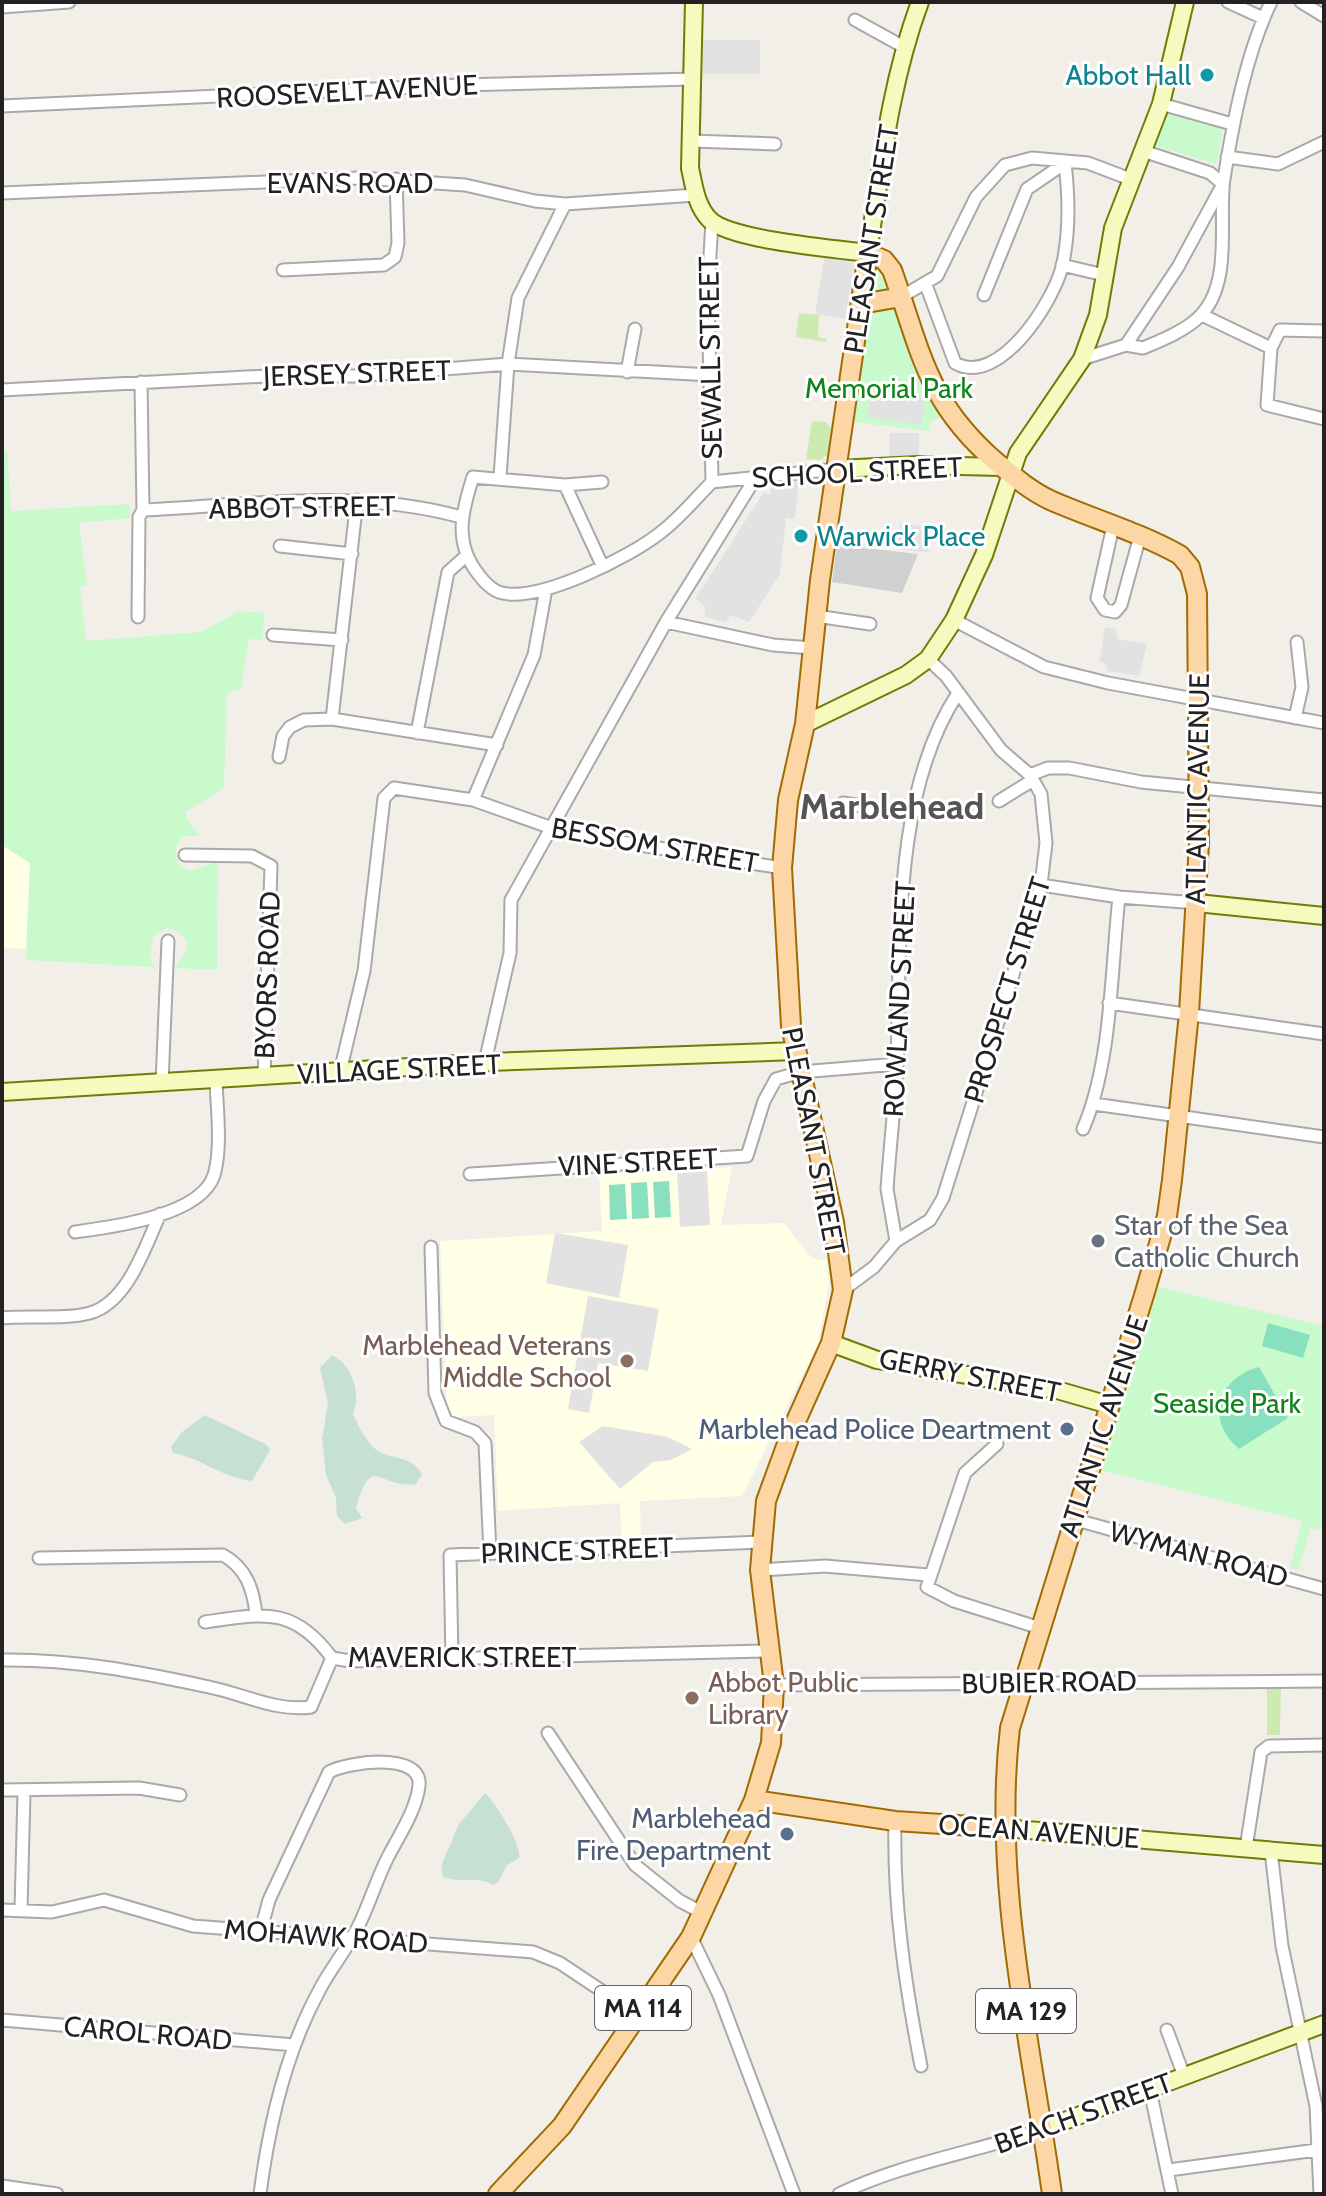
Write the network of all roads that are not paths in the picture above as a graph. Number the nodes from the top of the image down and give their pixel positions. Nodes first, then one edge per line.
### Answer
1 (69, 2) edge
2 (694, 2) edge
3 (920, 2) edge
4 (1185, 2) edge
5 (1228, 2) edge
6 (1271, 2) edge
7 (1301, 2) edge
8 (2, 7) edge
9 (1324, 16) edge
10 (1263, 18) junction
11 (855, 20) dead end
12 (904, 47) junction
13 (693, 79) junction
14 (1161, 104) junction
15 (2, 106) edge
16 (1232, 124) junction
17 (691, 141) junction
18 (1324, 142) edge
19 (775, 144) dead end
20 (1143, 151) junction
21 (1227, 157) junction
22 (1065, 163) junction
23 (396, 179) junction
24 (1130, 179) junction
25 (1223, 184) junction
26 (2, 193) edge
27 (696, 195) junction
28 (565, 204) junction
29 (712, 222) junction
30 (868, 253) junction
31 (1062, 265) junction
32 (283, 270) dead end
33 (1104, 275) junction
34 (926, 285) junction
35 (984, 295) dead end
36 (901, 297) junction
37 (861, 304) junction
38 (1202, 315) junction
39 (635, 329) dead end
40 (1324, 331) edge
41 (1126, 345) junction
42 (1271, 348) junction
43 (1082, 359) junction
44 (508, 364) junction
45 (627, 372) junction
46 (711, 375) junction
47 (141, 382) junction
48 (2, 390) edge
49 (1324, 419) edge
50 (970, 438) junction
51 (969, 465) junction
52 (837, 469) junction
53 (1007, 471) junction
54 (500, 477) junction
55 (756, 477) junction
56 (602, 482) dead end
57 (712, 482) junction
58 (565, 485) junction
59 (357, 500) junction
60 (143, 510) junction
61 (461, 517) junction
62 (1113, 526) junction
63 (1140, 536) junction
64 (280, 546) dead end
65 (352, 554) junction
66 (467, 555) junction
67 (602, 565) junction
68 (546, 589) junction
69 (816, 616) junction
70 (138, 617) dead end
71 (954, 620) junction
72 (666, 622) junction
73 (870, 624) dead end
74 (273, 635) dead end
75 (342, 640) junction
76 (1297, 642) dead end
77 (812, 648) junction
78 (928, 659) junction
79 (958, 693) junction
80 (1200, 699) junction
81 (1295, 718) junction
82 (332, 719) junction
83 (1324, 723) edge
84 (805, 724) junction
85 (417, 733) junction
86 (497, 745) junction
87 (279, 757) dead end
88 (1031, 778) junction
89 (1200, 785) junction
90 (473, 800) junction
91 (1324, 800) edge
92 (999, 801) dead end
93 (843, 803) dead end
94 (912, 814) junction
95 (550, 828) junction
96 (185, 855) dead end
97 (782, 868) junction
98 (1041, 885) junction
99 (1119, 897) junction
100 (1197, 903) junction
101 (1324, 916) edge
102 (168, 941) dead end
103 (1109, 1003) junction
104 (1189, 1013) junction
105 (1324, 1034) edge
106 (796, 1051) junction
107 (485, 1062) junction
108 (897, 1064) junction
109 (346, 1072) junction
110 (801, 1072) junction
111 (264, 1078) junction
112 (216, 1081) junction
113 (162, 1083) junction
114 (2, 1092) edge
115 (1094, 1104) junction
116 (1180, 1115) junction
117 (1083, 1129) dead end
118 (1324, 1137) edge
119 (470, 1174) dead end
120 (160, 1214) junction
121 (75, 1232) dead end
122 (896, 1241) junction
123 (431, 1247) dead end
124 (843, 1290) junction
125 (2, 1318) edge
126 (831, 1343) junction
127 (1109, 1405) junction
128 (997, 1444) dead end
129 (1073, 1519) junction
130 (761, 1542) junction
131 (490, 1553) junction
132 (39, 1558) dead end
133 (760, 1570) junction
134 (928, 1575) junction
135 (1324, 1589) edge
136 (256, 1614) junction
137 (205, 1622) dead end
138 (1040, 1628) junction
139 (769, 1651) junction
140 (332, 1658) junction
141 (452, 1659) junction
142 (2, 1660) edge
143 (1324, 1681) edge
144 (1023, 1683) junction
145 (774, 1685) junction
146 (548, 1733) dead end
147 (1324, 1745) edge
148 (2, 1790) edge
149 (24, 1792) junction
150 (180, 1795) dead end
151 (754, 1800) junction
152 (895, 1821) junction
153 (1004, 1828) junction
154 (1246, 1848) junction
155 (1271, 1851) junction
156 (1324, 1855) edge
157 (2, 1910) edge
158 (21, 1910) junction
159 (703, 1913) junction
160 (261, 1930) junction
161 (691, 1937) junction
162 (352, 1938) junction
163 (638, 2015) junction
164 (2, 2020) edge
165 (1324, 2024) edge
166 (1167, 2030) dead end
167 (1303, 2033) junction
168 (294, 2045) junction
169 (921, 2066) dead end
170 (1184, 2076) junction
171 (1150, 2090) junction
172 (1043, 2129) junction
173 (1322, 2149) edge
174 (1169, 2170) junction
175 (2, 2186) edge
176 (57, 2194) edge
177 (260, 2194) edge
178 (498, 2194) edge
179 (794, 2194) edge
180 (839, 2194) edge
181 (1052, 2194) edge
182 (1172, 2194) edge
183 (1320, 2194) edge

1 - 8 street
2 - 13 main road
3 - 12 main road, PLEASANT STREET
4 - 14 main road
5 - 10 street
6 - 10 street
7 - 9 street
10 - 16 street
11 - 12 street
12 - 30 main road, PLEASANT STREET
13 - 15 street, ROOSEVELT AVENUE
13 - 17 main road
14 - 16 street
14 - 20 main road
16 - 21 street
17 - 19 street
17 - 27 main road
18 - 21 street
20 - 24 main road
20 - 25 street
21 - 25 street
22 - 24 street
22 - 31 street
22 - 34 street
22 - 35 street
23 - 26 street, EVANS ROAD
23 - 28 street, EVANS ROAD
23 - 32 street
24 - 33 main road
25 - 38 street
25 - 41 street
27 - 28 street, EVANS ROAD
27 - 29 main road
28 - 44 street
29 - 30 main road
29 - 46 street, SEWALL STREET
30 - 36 main road, ATLANTIC AVENUE
30 - 37 main road, PLEASANT STREET
31 - 33 street
31 - 34 street
33 - 43 main road
34 - 36 street
36 - 37 main road
36 - 50 main road, ATLANTIC AVENUE
37 - 52 main road, PLEASANT STREET
38 - 41 street
38 - 42 street
39 - 45 street
40 - 42 street
41 - 43 street
42 - 49 street
43 - 53 main road
44 - 45 street, JERSEY STREET
44 - 47 street, JERSEY STREET
44 - 54 street
45 - 46 street, JERSEY STREET
46 - 57 street, SEWALL STREET
47 - 48 street, JERSEY STREET
47 - 60 street
50 - 51 main road
50 - 53 main road, ATLANTIC AVENUE
51 - 52 main road, SCHOOL STREET
51 - 53 main road, SCHOOL STREET
52 - 55 street, SCHOOL STREET
52 - 69 main road, PLEASANT STREET
53 - 62 main road, ATLANTIC AVENUE
53 - 71 main road
54 - 58 street
54 - 61 street
55 - 57 street, SCHOOL STREET
55 - 72 street
56 - 58 street
57 - 67 street, SEWALL STREET
58 - 67 street
59 - 60 street, ABBOT STREET
59 - 61 street, ABBOT STREET
59 - 65 street
60 - 70 street
61 - 66 street
62 - 63 main road, ATLANTIC AVENUE
62 - 63 street
63 - 80 main road, ATLANTIC AVENUE
64 - 65 street
65 - 75 street
66 - 68 street, SEWALL STREET
66 - 85 street
67 - 68 street, SEWALL STREET
68 - 86 street
69 - 73 street
69 - 77 main road, PLEASANT STREET
71 - 78 main road
71 - 80 street
72 - 77 street
72 - 95 street
74 - 75 street
75 - 82 street
76 - 81 street
77 - 84 main road, PLEASANT STREET
78 - 79 street, PROSPECT STREET
78 - 84 main road
79 - 88 street, PROSPECT STREET
79 - 94 street, ROWLAND STREET
80 - 81 street
80 - 89 main road, ATLANTIC AVENUE
81 - 83 street
82 - 85 street
82 - 87 street
84 - 97 main road, PLEASANT STREET
85 - 86 street
86 - 90 street
88 - 89 street
88 - 92 street
88 - 98 street, PROSPECT STREET
89 - 91 street
89 - 100 main road, ATLANTIC AVENUE
90 - 95 street, BESSOM STREET
90 - 109 street, BESSOM STREET
93 - 94 street
94 - 108 street, ROWLAND STREET
95 - 97 street, BESSOM STREET
95 - 107 street
96 - 111 street, BYORS ROAD
97 - 106 main road, PLEASANT STREET
98 - 99 street
98 - 122 street, PROSPECT STREET
99 - 100 street
99 - 103 street
100 - 101 main road
100 - 104 main road, ATLANTIC AVENUE
102 - 113 street
103 - 104 street
103 - 115 street
104 - 105 street
104 - 116 main road, ATLANTIC AVENUE
106 - 107 main road, VILLAGE STREET
106 - 110 main road, PLEASANT STREET
107 - 109 main road, VILLAGE STREET
108 - 110 street
108 - 122 street, ROWLAND STREET
109 - 111 main road, VILLAGE STREET
110 - 119 street, VINE STREET
110 - 124 main road, PLEASANT STREET
111 - 112 main road, VILLAGE STREET
112 - 113 main road, VILLAGE STREET
112 - 120 street
113 - 114 main road, VILLAGE STREET
115 - 116 street
115 - 117 street
116 - 118 street
116 - 127 main road, ATLANTIC AVENUE
120 - 121 street
120 - 125 street
122 - 124 street
123 - 131 street
124 - 126 main road, PLEASANT STREET
126 - 127 main road, GERRY STREET
126 - 130 main road, PLEASANT STREET
127 - 129 main road, ATLANTIC AVENUE
128 - 134 street
129 - 135 street, WYMAN ROAD
129 - 138 main road, ATLANTIC AVENUE
130 - 131 street, PRINCE STREET
130 - 133 main road, PLEASANT STREET
131 - 141 street, PRINCE STREET
132 - 136 street
133 - 134 street
133 - 139 main road, PLEASANT STREET
134 - 138 street
136 - 137 street
136 - 140 street
138 - 144 main road, ATLANTIC AVENUE
139 - 141 street, MAVERICK STREET
139 - 145 main road, PLEASANT STREET
140 - 141 street, MAVERICK STREET
140 - 142 street, MAVERICK STREET
143 - 144 street, BUBIER ROAD
144 - 145 street, BUBIER ROAD
144 - 153 main road, ATLANTIC AVENUE
145 - 151 main road, PLEASANT STREET
146 - 159 street
147 - 154 street
148 - 149 street
149 - 150 street
149 - 158 street
151 - 152 main road, OCEAN AVENUE
151 - 159 main road, PLEASANT STREET / MA 114
152 - 153 main road, OCEAN AVENUE
152 - 169 street
153 - 154 main road, OCEAN AVENUE
153 - 172 main road, ATLANTIC AVENUE / MA 129
154 - 155 main road, OCEAN AVENUE
155 - 156 main road, OCEAN AVENUE
155 - 167 street
157 - 158 street, MOHAWK ROAD
158 - 160 street, MOHAWK ROAD
159 - 161 main road, PLEASANT STREET / MA 114
160 - 162 street, MOHAWK ROAD
160 - 162 street
161 - 163 main road, PLEASANT STREET / MA 114
161 - 179 street
162 - 163 street, MOHAWK ROAD
162 - 168 street
163 - 178 main road, PLEASANT STREET / MA 114
164 - 168 street, CAROL ROAD
165 - 167 main road, BEACH STREET
166 - 170 street
167 - 170 main road, BEACH STREET
167 - 173 street
168 - 177 street
170 - 171 main road, BEACH STREET
171 - 172 main road, BEACH STREET
171 - 174 street
172 - 180 street, BEACH STREET
172 - 181 main road, ATLANTIC AVENUE / MA 129
173 - 174 street
173 - 183 street
174 - 182 street
175 - 176 street

